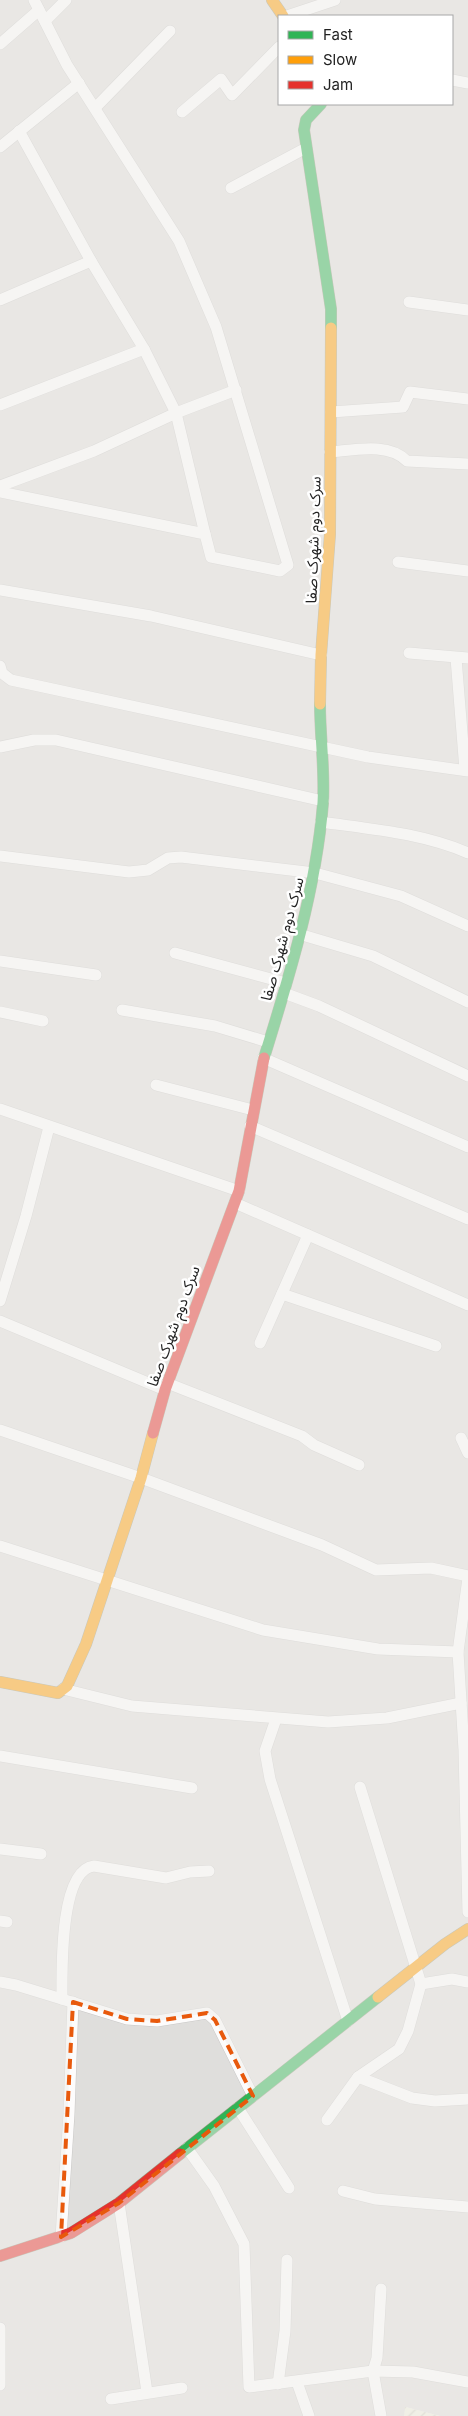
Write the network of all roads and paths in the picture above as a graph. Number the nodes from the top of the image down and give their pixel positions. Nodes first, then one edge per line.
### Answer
1 (66, 0) edge
2 (272, 0) edge
3 (335, 0) edge
4 (37, 5) edge
5 (284, 15) edge
6 (288, 15) edge
7 (45, 21) junction
8 (170, 32) dead end
9 (0, 44) edge
10 (278, 48) edge
11 (453, 80) edge
12 (79, 83) junction
13 (468, 83) edge
14 (320, 105) edge
15 (95, 108) junction
16 (182, 112) dead end
17 (19, 131) junction
18 (0, 148) edge
19 (306, 148) junction
20 (231, 188) dead end
21 (91, 261) junction
22 (0, 300) edge
23 (409, 302) dead end
24 (468, 310) edge
25 (144, 349) junction
26 (236, 390) junction
27 (468, 399) edge
28 (0, 405) edge
29 (331, 412) junction
30 (176, 413) junction
31 (330, 452) junction
32 (468, 464) edge
33 (0, 486) edge
34 (0, 492) edge
35 (205, 534) junction
36 (398, 562) dead end
37 (468, 571) edge
38 (0, 590) edge
39 (409, 653) dead end
40 (322, 656) junction
41 (456, 658) junction
42 (468, 658) edge
43 (0, 666) edge
44 (322, 746) junction
45 (0, 747) edge
46 (467, 770) edge
47 (323, 801) junction
48 (321, 822) junction
49 (468, 853) edge
50 (0, 856) edge
51 (315, 873) junction
52 (468, 926) edge
53 (298, 934) junction
54 (175, 953) dead end
55 (0, 961) edge
56 (96, 975) dead end
57 (285, 988) junction
58 (468, 1002) edge
59 (122, 1010) dead end
60 (0, 1012) edge
61 (43, 1021) dead end
62 (268, 1042) junction
63 (263, 1058) junction
64 (468, 1076) edge
65 (156, 1085) dead end
66 (0, 1109) edge
67 (253, 1110) junction
68 (250, 1126) junction
69 (49, 1127) junction
70 (468, 1147) edge
71 (238, 1191) junction
72 (235, 1203) junction
73 (468, 1219) edge
74 (308, 1235) junction
75 (282, 1294) junction
76 (0, 1301) edge
77 (468, 1304) edge
78 (0, 1321) edge
79 (260, 1343) dead end
80 (436, 1346) dead end
81 (166, 1387) junction
82 (0, 1430) edge
83 (461, 1438) dead end
84 (468, 1453) edge
85 (359, 1465) dead end
86 (141, 1478) junction
87 (0, 1546) edge
88 (468, 1577) edge
89 (105, 1581) junction
90 (465, 1629) edge
91 (458, 1652) junction
92 (0, 1682) edge
93 (63, 1689) junction
94 (461, 1703) junction
95 (276, 1719) junction
96 (0, 1756) edge
97 (360, 1787) dead end
98 (192, 1788) dead end
99 (0, 1849) edge
100 (41, 1854) dead end
101 (209, 1871) dead end
102 (468, 1912) edge
103 (468, 1929) edge
104 (416, 1967) junction
105 (0, 1982) edge
106 (468, 1982) edge
107 (421, 1984) junction
108 (68, 2001) junction
109 (348, 2021) junction
110 (358, 2077) junction
111 (253, 2096) junction
112 (468, 2099) edge
113 (238, 2108) junction
114 (327, 2120) dead end
115 (187, 2148) junction
116 (289, 2188) dead end
117 (343, 2191) dead end
118 (119, 2203) junction
119 (468, 2207) edge
120 (61, 2237) junction
121 (0, 2256) edge
122 (287, 2260) dead end
123 (381, 2289) dead end
124 (0, 2328) edge
125 (373, 2371) junction
126 (297, 2382) junction
127 (468, 2382) edge
128 (278, 2384) junction
129 (0, 2385) edge
130 (182, 2388) dead end
131 (147, 2392) junction
132 (111, 2399) dead end
133 (309, 2416) edge
134 (381, 2416) edge

1 - 7 street
2 - 5 street
3 - 6 street
4 - 7 street
4 - 9 street
7 - 12 street
8 - 15 street
10 - 16 street
11 - 13 street
12 - 15 street
12 - 17 street
14 - 19 street, سرک دوم شهرک صفا
15 - 26 street
17 - 18 street
17 - 21 street
19 - 20 street
19 - 29 street, سرک دوم شهرک صفا
21 - 22 street
21 - 25 street
23 - 24 street
25 - 28 street
25 - 30 street
26 - 30 street
26 - 35 street
27 - 29 street
29 - 31 street, سرک دوم شهرک صفا
30 - 33 street
30 - 35 street
31 - 32 street
31 - 40 street, سرک دوم شهرک صفا
34 - 35 street
36 - 37 street
38 - 40 street
39 - 41 street
40 - 44 street, سرک دوم شهرک صفا
41 - 42 street
41 - 46 street
43 - 44 street
44 - 46 street
44 - 47 street, سرک دوم شهرک صفا
45 - 47 street
47 - 48 street, سرک دوم شهرک صفا
48 - 49 street
48 - 51 street, سرک دوم شهرک صفا
50 - 51 street
51 - 52 street
51 - 53 street, سرک دوم شهرک صفا
53 - 57 street, سرک دوم شهرک صفا
53 - 58 street
54 - 57 street
55 - 56 street
57 - 62 street, سرک دوم شهرک صفا
57 - 64 street
59 - 62 street
60 - 61 street
62 - 63 street, سرک دوم شهرک صفا
63 - 67 street, سرک دوم شهرک صفا
63 - 70 street
65 - 67 street
66 - 69 street
67 - 68 street, سرک دوم شهرک صفا
68 - 71 street, سرک دوم شهرک صفا
68 - 73 street
69 - 71 street
69 - 76 street
71 - 72 street, سرک دوم شهرک صفا
72 - 74 street
72 - 81 street, سرک دوم شهرک صفا
74 - 75 street
74 - 77 street
75 - 79 street
75 - 80 street
78 - 81 street
81 - 85 street
81 - 86 street, سرک دوم شهرک صفا
82 - 86 street
83 - 84 street
86 - 88 street
86 - 89 street, سرک دوم شهرک صفا
87 - 89 street
88 - 90 street
89 - 91 street
89 - 93 street, سرک دوم شهرک صفا
90 - 91 street
91 - 94 street
92 - 93 street
93 - 95 street
94 - 95 street
94 - 102 street
95 - 109 street
96 - 98 street
97 - 104 street
99 - 100 street
101 - 108 street
103 - 104 street
104 - 107 street
104 - 109 street
105 - 108 street
106 - 107 street
107 - 110 street
108 - 111 street
108 - 120 street
109 - 111 street
110 - 112 street
110 - 114 street
111 - 113 street
113 - 115 street
113 - 116 street
115 - 118 street
115 - 128 street
117 - 119 street
118 - 120 street
118 - 131 street
120 - 121 street
122 - 128 street
123 - 125 street
124 - 129 street
125 - 126 street
125 - 127 street
125 - 134 street
126 - 128 street
126 - 133 street
130 - 131 street
131 - 132 street

